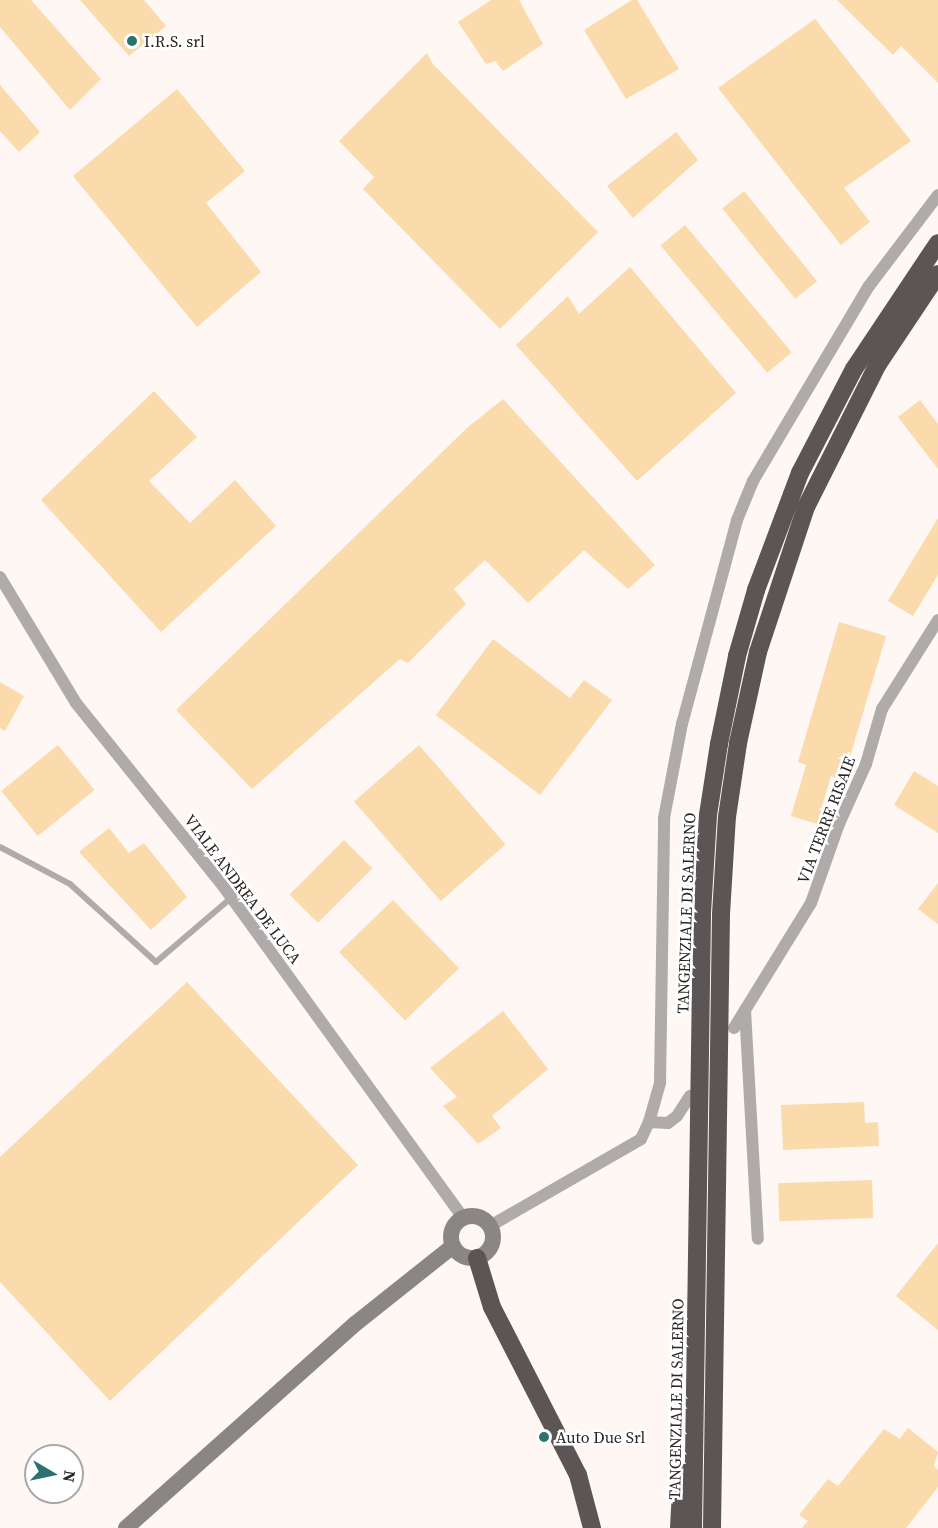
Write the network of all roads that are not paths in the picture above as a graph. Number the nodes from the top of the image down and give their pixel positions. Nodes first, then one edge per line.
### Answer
1 (938, 195) edge
2 (938, 243) edge
3 (938, 274) edge
4 (0, 577) edge
5 (938, 620) edge
6 (0, 847) edge
7 (231, 898) junction
8 (745, 1010) junction
9 (734, 1028) dead end
10 (690, 1096) dead end
11 (649, 1122) junction
12 (463, 1218) junction
13 (490, 1226) junction
14 (758, 1239) dead end
15 (453, 1246) junction
16 (477, 1258) junction
17 (695, 1406) junction
18 (126, 1528) edge
19 (592, 1528) edge
20 (679, 1528) edge
21 (693, 1528) edge
22 (712, 1528) edge

1 - 11 street
2 - 17 highway, TANGENZIALE DI SALERNO
3 - 22 highway
4 - 7 street, VIALE ANDREA DE LUCA
5 - 8 street, VIA TERRE RISAIE
6 - 7 lane
7 - 12 street, VIALE ANDREA DE LUCA
8 - 9 street, VIA TERRE RISAIE
8 - 14 street
10 - 11 street
11 - 13 street
12 - 13 street
12 - 15 street
13 - 16 street
15 - 16 street
15 - 18 street
16 - 19 highway
17 - 20 highway
17 - 21 highway, TANGENZIALE DI SALERNO

